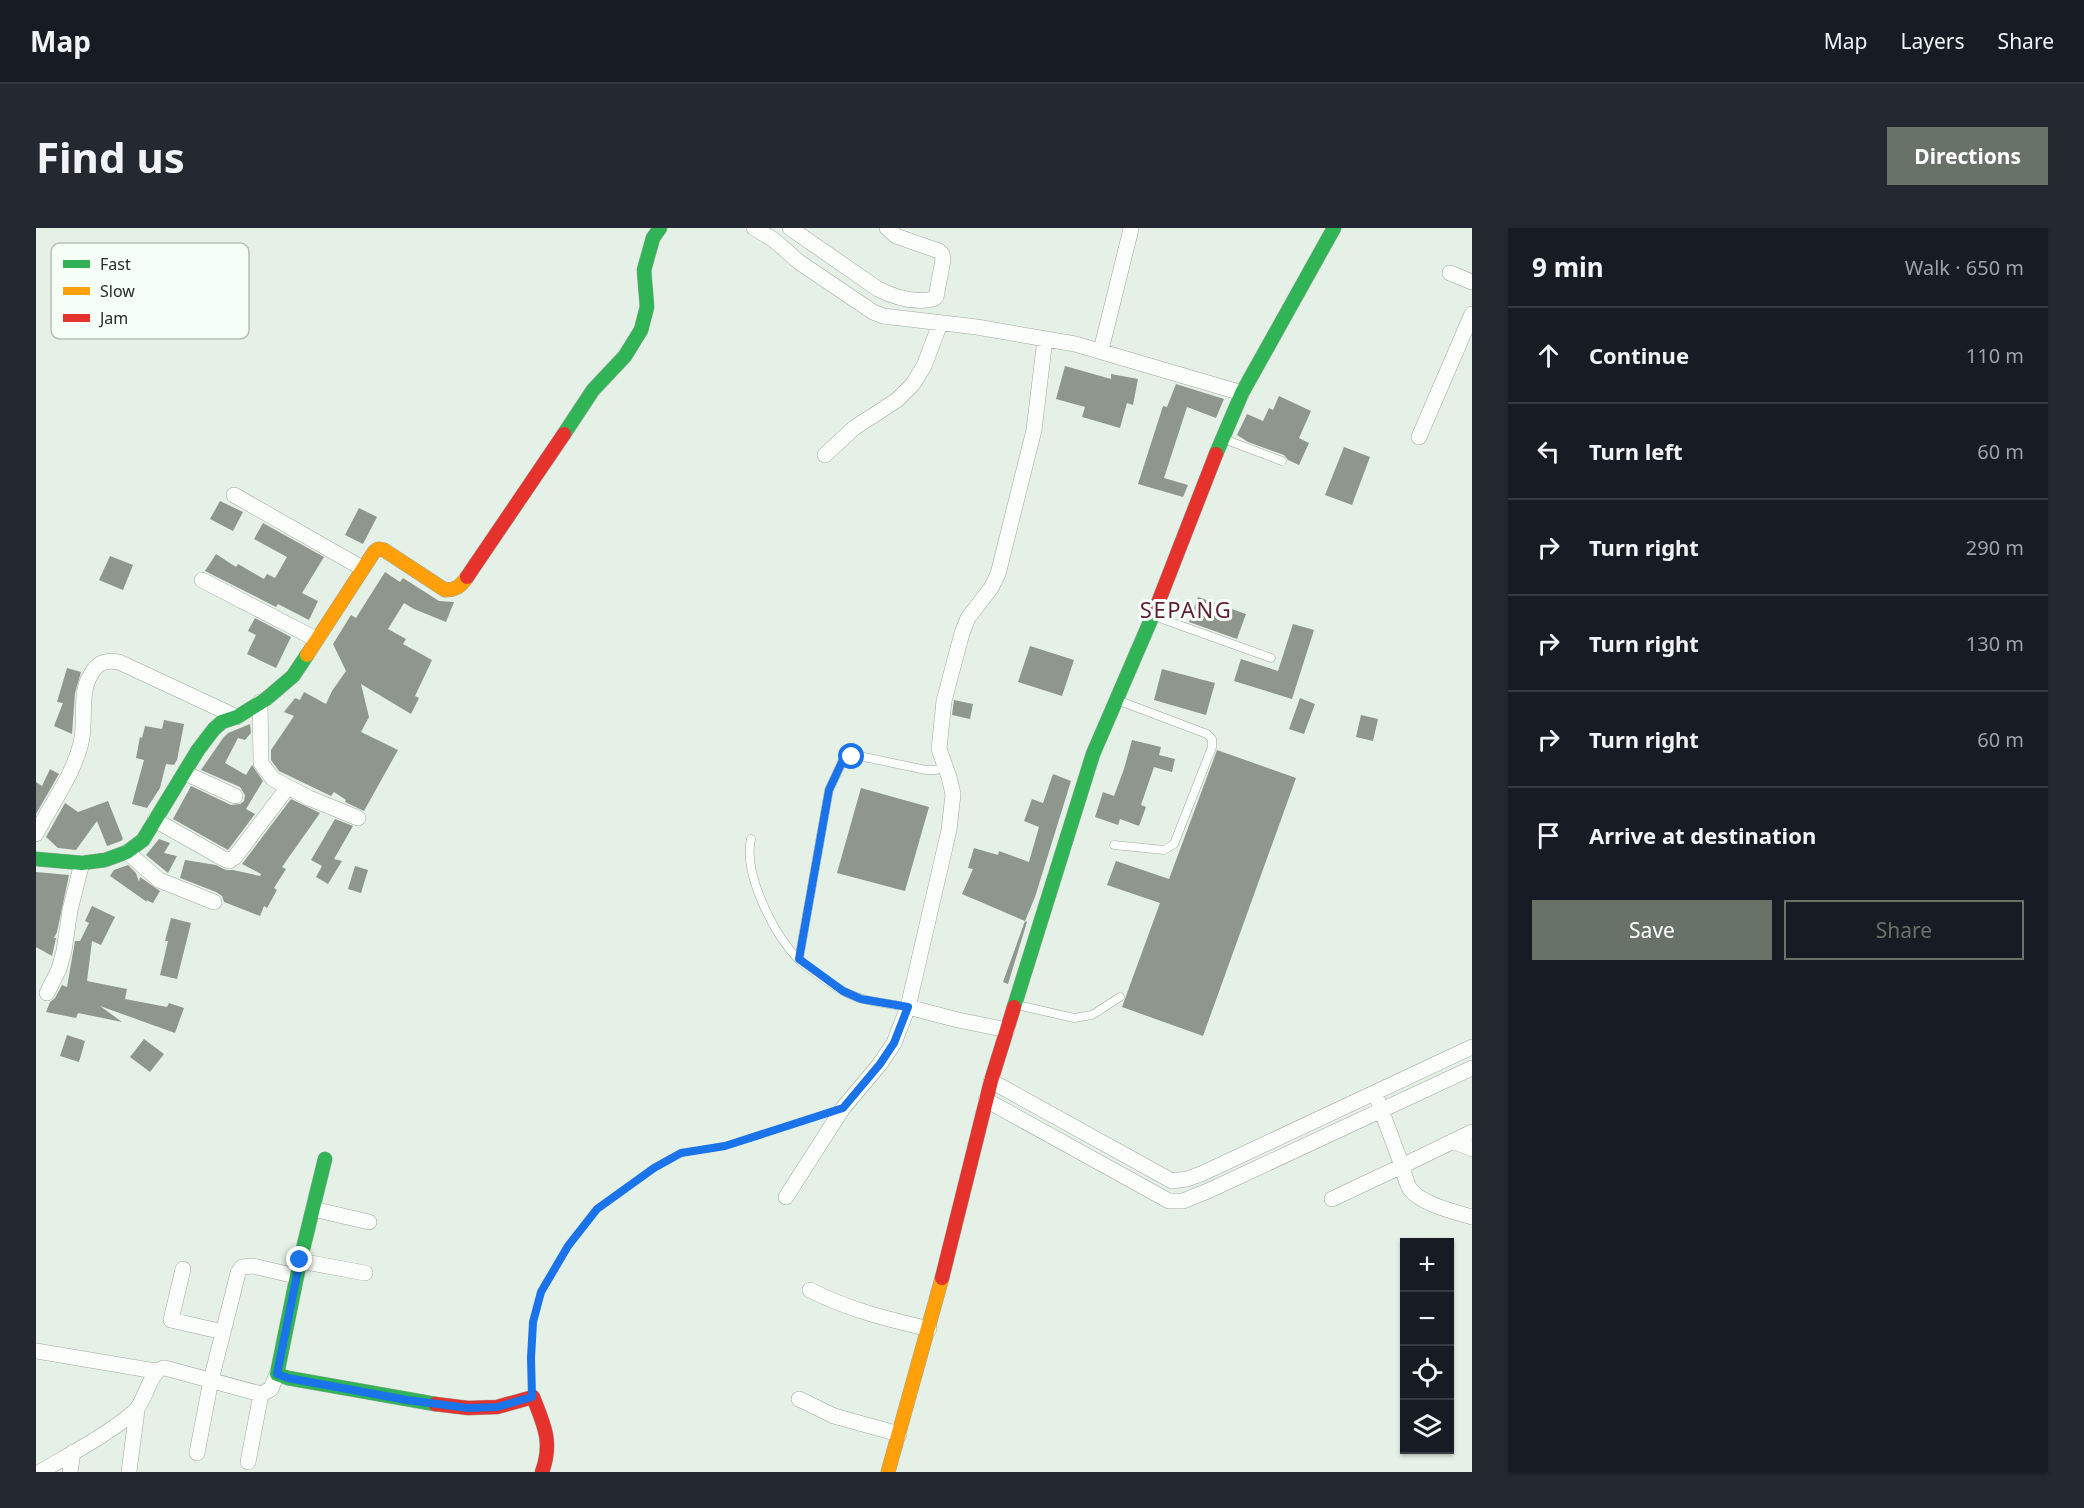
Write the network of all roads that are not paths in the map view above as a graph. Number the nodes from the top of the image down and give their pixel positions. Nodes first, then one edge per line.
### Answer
1 (660, 228) edge
2 (754, 228) edge
3 (790, 228) edge
4 (887, 228) edge
5 (1334, 228) edge
6 (1131, 229) edge
7 (1450, 273) dead end
8 (1472, 282) edge
9 (1472, 314) edge
10 (940, 324) junction
11 (1045, 339) junction
12 (1101, 350) junction
13 (1242, 393) junction
14 (1419, 437) dead end
15 (1222, 438) junction
16 (825, 455) dead end
17 (1282, 461) dead end
18 (234, 495) dead end
19 (362, 568) junction
20 (202, 580) dead end
21 (1153, 616) junction
22 (316, 639) junction
23 (1271, 658) dead end
24 (1115, 700) junction
25 (260, 702) junction
26 (237, 717) junction
27 (944, 766) junction
28 (185, 773) junction
29 (288, 787) junction
30 (235, 796) dead end
31 (358, 818) dead end
32 (155, 820) junction
33 (36, 834) edge
34 (751, 839) dead end
35 (1114, 845) dead end
36 (127, 852) junction
37 (36, 860) edge
38 (82, 863) junction
39 (214, 902) dead end
40 (799, 959) junction
41 (47, 993) dead end
42 (1120, 997) dead end
43 (1015, 1004) junction
44 (908, 1007) junction
45 (1007, 1030) junction
46 (1472, 1047) edge
47 (1472, 1068) edge
48 (991, 1081) junction
49 (1374, 1093) junction
50 (986, 1100) junction
51 (1382, 1110) junction
52 (1046, 1111) junction
53 (1038, 1129) junction
54 (1472, 1132) edge
55 (1453, 1141) junction
56 (1472, 1149) edge
57 (326, 1159) dead end
58 (1402, 1166) junction
59 (1147, 1167) junction
60 (1139, 1184) junction
61 (786, 1197) dead end
62 (1332, 1199) dead end
63 (313, 1209) junction
64 (1472, 1217) edge
65 (369, 1222) dead end
66 (300, 1260) junction
67 (183, 1269) dead end
68 (366, 1273) dead end
69 (296, 1276) junction
70 (810, 1290) dead end
71 (929, 1329) junction
72 (223, 1332) junction
73 (36, 1351) edge
74 (155, 1371) junction
75 (277, 1374) junction
76 (211, 1380) junction
77 (261, 1394) junction
78 (800, 1399) dead end
79 (137, 1410) junction
80 (899, 1434) junction
81 (73, 1452) junction
82 (197, 1453) dead end
83 (248, 1461) dead end
84 (40, 1472) edge
85 (70, 1472) edge
86 (129, 1472) edge
87 (542, 1472) edge
88 (888, 1472) edge

1 - 19 street
2 - 10 street
3 - 4 street
5 - 13 street
6 - 12 street
7 - 8 street
9 - 14 street
10 - 11 street
10 - 16 street
11 - 12 street
11 - 27 street
12 - 13 street
13 - 15 street
15 - 17 lane
15 - 21 street
18 - 19 street
19 - 22 street
20 - 22 street
21 - 23 lane
21 - 24 street
22 - 25 street
24 - 35 lane
24 - 43 street
25 - 26 street
25 - 29 street
26 - 28 street
26 - 33 street
27 - 40 lane
27 - 44 street
28 - 30 street
28 - 32 street
29 - 31 street
29 - 32 street
32 - 36 street
34 - 40 lane
36 - 38 street
36 - 39 street
37 - 38 street
38 - 41 street
40 - 44 lane
42 - 43 lane
43 - 45 street
44 - 45 street
44 - 61 street
45 - 48 street
46 - 49 street
47 - 51 street
48 - 50 street
48 - 52 street
49 - 51 street
49 - 59 street
50 - 53 street
50 - 71 street
51 - 58 street
51 - 60 street
52 - 53 street
52 - 59 street
53 - 60 street
54 - 55 street
55 - 56 street
55 - 58 street
57 - 63 street
58 - 62 street
58 - 64 street
59 - 60 street
63 - 65 street
63 - 66 street
66 - 68 street
66 - 69 street
67 - 72 street
69 - 72 street
69 - 75 street
70 - 71 street
71 - 80 street
72 - 76 street
73 - 74 street
74 - 76 street
74 - 79 street
75 - 77 street
75 - 87 street
76 - 77 street
76 - 82 street
77 - 83 street
78 - 80 street
79 - 81 street
79 - 86 street
80 - 88 street
81 - 84 street
81 - 85 street

